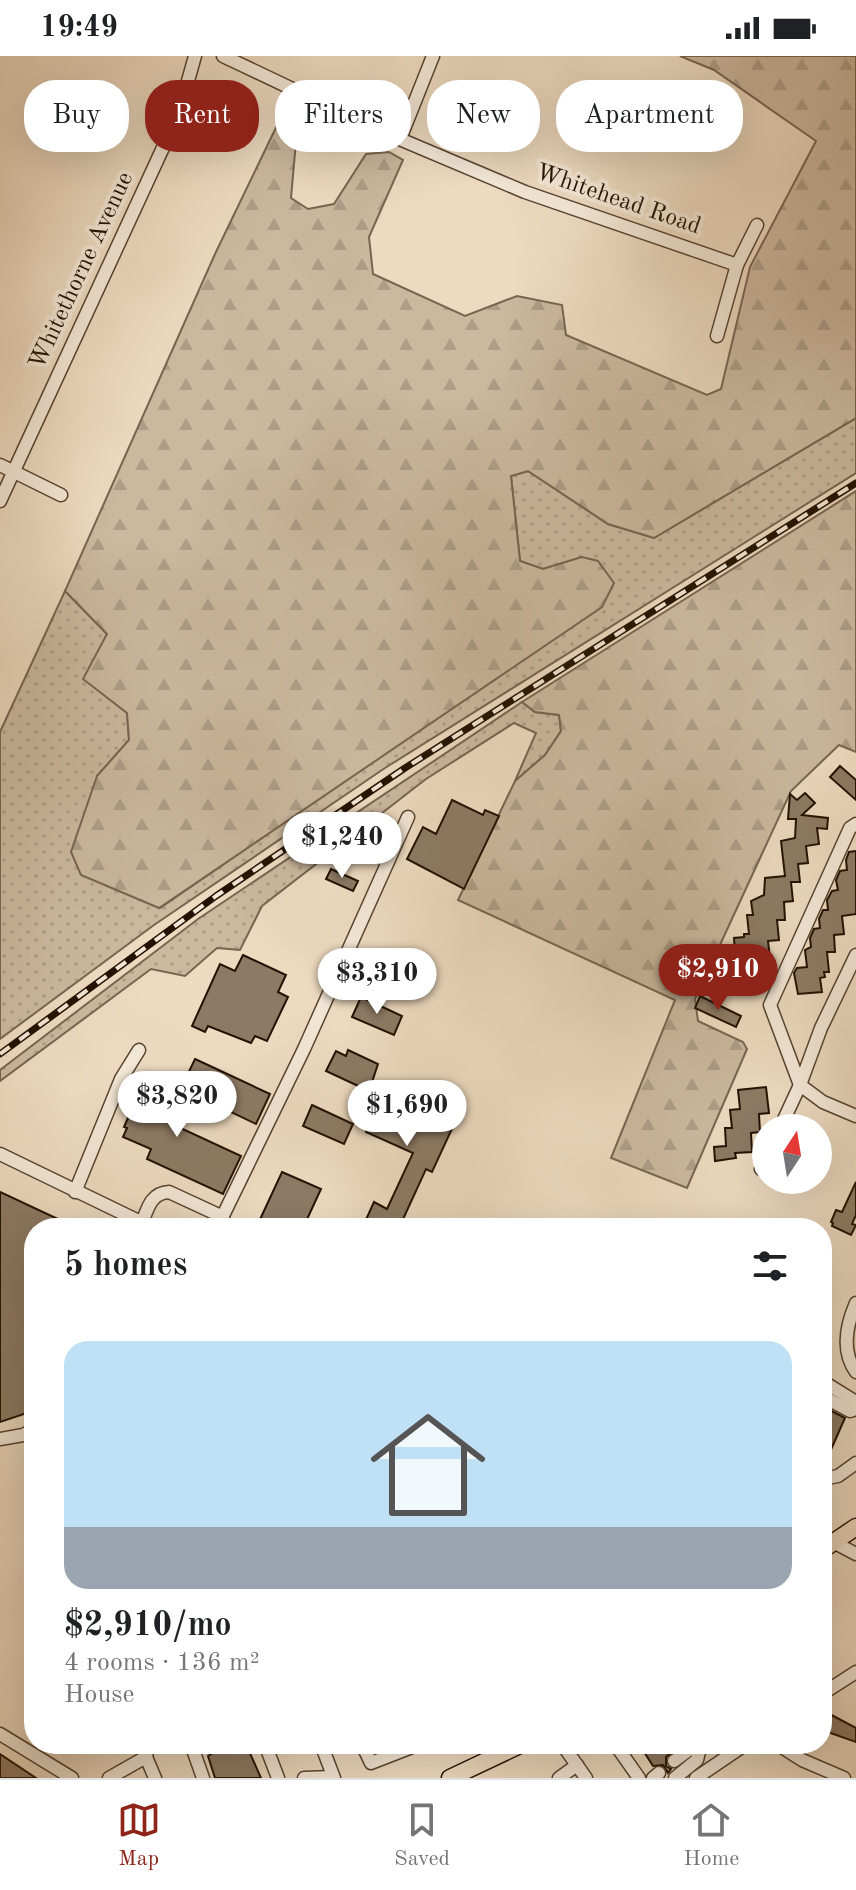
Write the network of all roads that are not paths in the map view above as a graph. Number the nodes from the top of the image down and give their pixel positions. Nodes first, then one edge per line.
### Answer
1 (195, 56) edge
2 (223, 56) edge
3 (433, 56) edge
4 (275, 80) edge
5 (411, 111) edge
6 (411, 144) edge
7 (757, 225) dead end
8 (737, 265) junction
9 (717, 336) dead end
10 (0, 465) edge
11 (13, 471) junction
12 (61, 495) dead end
13 (0, 501) edge
14 (408, 817) dead end
15 (856, 824) edge
16 (856, 955) edge
17 (139, 1050) dead end
18 (800, 1085) junction
19 (787, 1114) edge
20 (856, 1116) edge
21 (0, 1154) edge
22 (75, 1192) junction
23 (129, 1218) edge
24 (147, 1218) edge
25 (212, 1218) edge
26 (222, 1218) edge
27 (856, 1303) edge
28 (856, 1372) edge
29 (832, 1387) edge
30 (832, 1401) edge
31 (856, 1402) edge
32 (856, 1409) edge
33 (24, 1435) edge
34 (0, 1439) edge
35 (856, 1463) edge
36 (832, 1479) edge
37 (856, 1527) edge
38 (832, 1540) edge
39 (832, 1545) edge
40 (856, 1554) edge
41 (856, 1672) edge
42 (832, 1688) edge
43 (0, 1734) edge
44 (24, 1749) edge
45 (33, 1754) edge
46 (143, 1754) edge
47 (148, 1754) edge
48 (195, 1754) edge
49 (269, 1754) edge
50 (325, 1754) edge
51 (367, 1754) edge
52 (394, 1754) edge
53 (501, 1754) edge
54 (569, 1754) edge
55 (622, 1754) edge
56 (684, 1754) edge
57 (699, 1754) edge
58 (731, 1754) edge
59 (793, 1754) edge
60 (674, 1761) dead end
61 (577, 1765) junction
62 (636, 1775) edge
63 (115, 1776) edge
64 (72, 1778) edge
65 (155, 1778) edge
66 (203, 1778) edge
67 (278, 1778) edge
68 (304, 1778) edge
69 (334, 1778) edge
70 (450, 1778) edge
71 (559, 1778) edge
72 (586, 1778) edge
73 (675, 1778) edge
74 (696, 1778) edge
75 (844, 1778) edge

1 - 11 street, Whitethorne Avenue
2 - 4 street, Whitehead Road
3 - 5 street
6 - 8 street, Whitehead Road
7 - 8 street
8 - 9 street
10 - 11 street
11 - 12 street
11 - 13 street, Whitethorne Avenue
14 - 26 street
15 - 18 street
16 - 18 street
17 - 22 street
18 - 19 street
18 - 20 street
21 - 22 street
22 - 23 street
24 - 25 street
27 - 28 street
29 - 31 street
30 - 32 street
33 - 34 street
35 - 36 street
37 - 38 main road
39 - 40 street
41 - 42 street
43 - 44 street
45 - 64 street
46 - 63 street
47 - 65 street
48 - 66 street
49 - 67 street
50 - 69 street
51 - 52 street
53 - 70 main road
54 - 61 street
55 - 62 street
56 - 60 street
57 - 73 street
58 - 74 street
59 - 75 street
61 - 71 street
61 - 72 street
68 - 69 street

